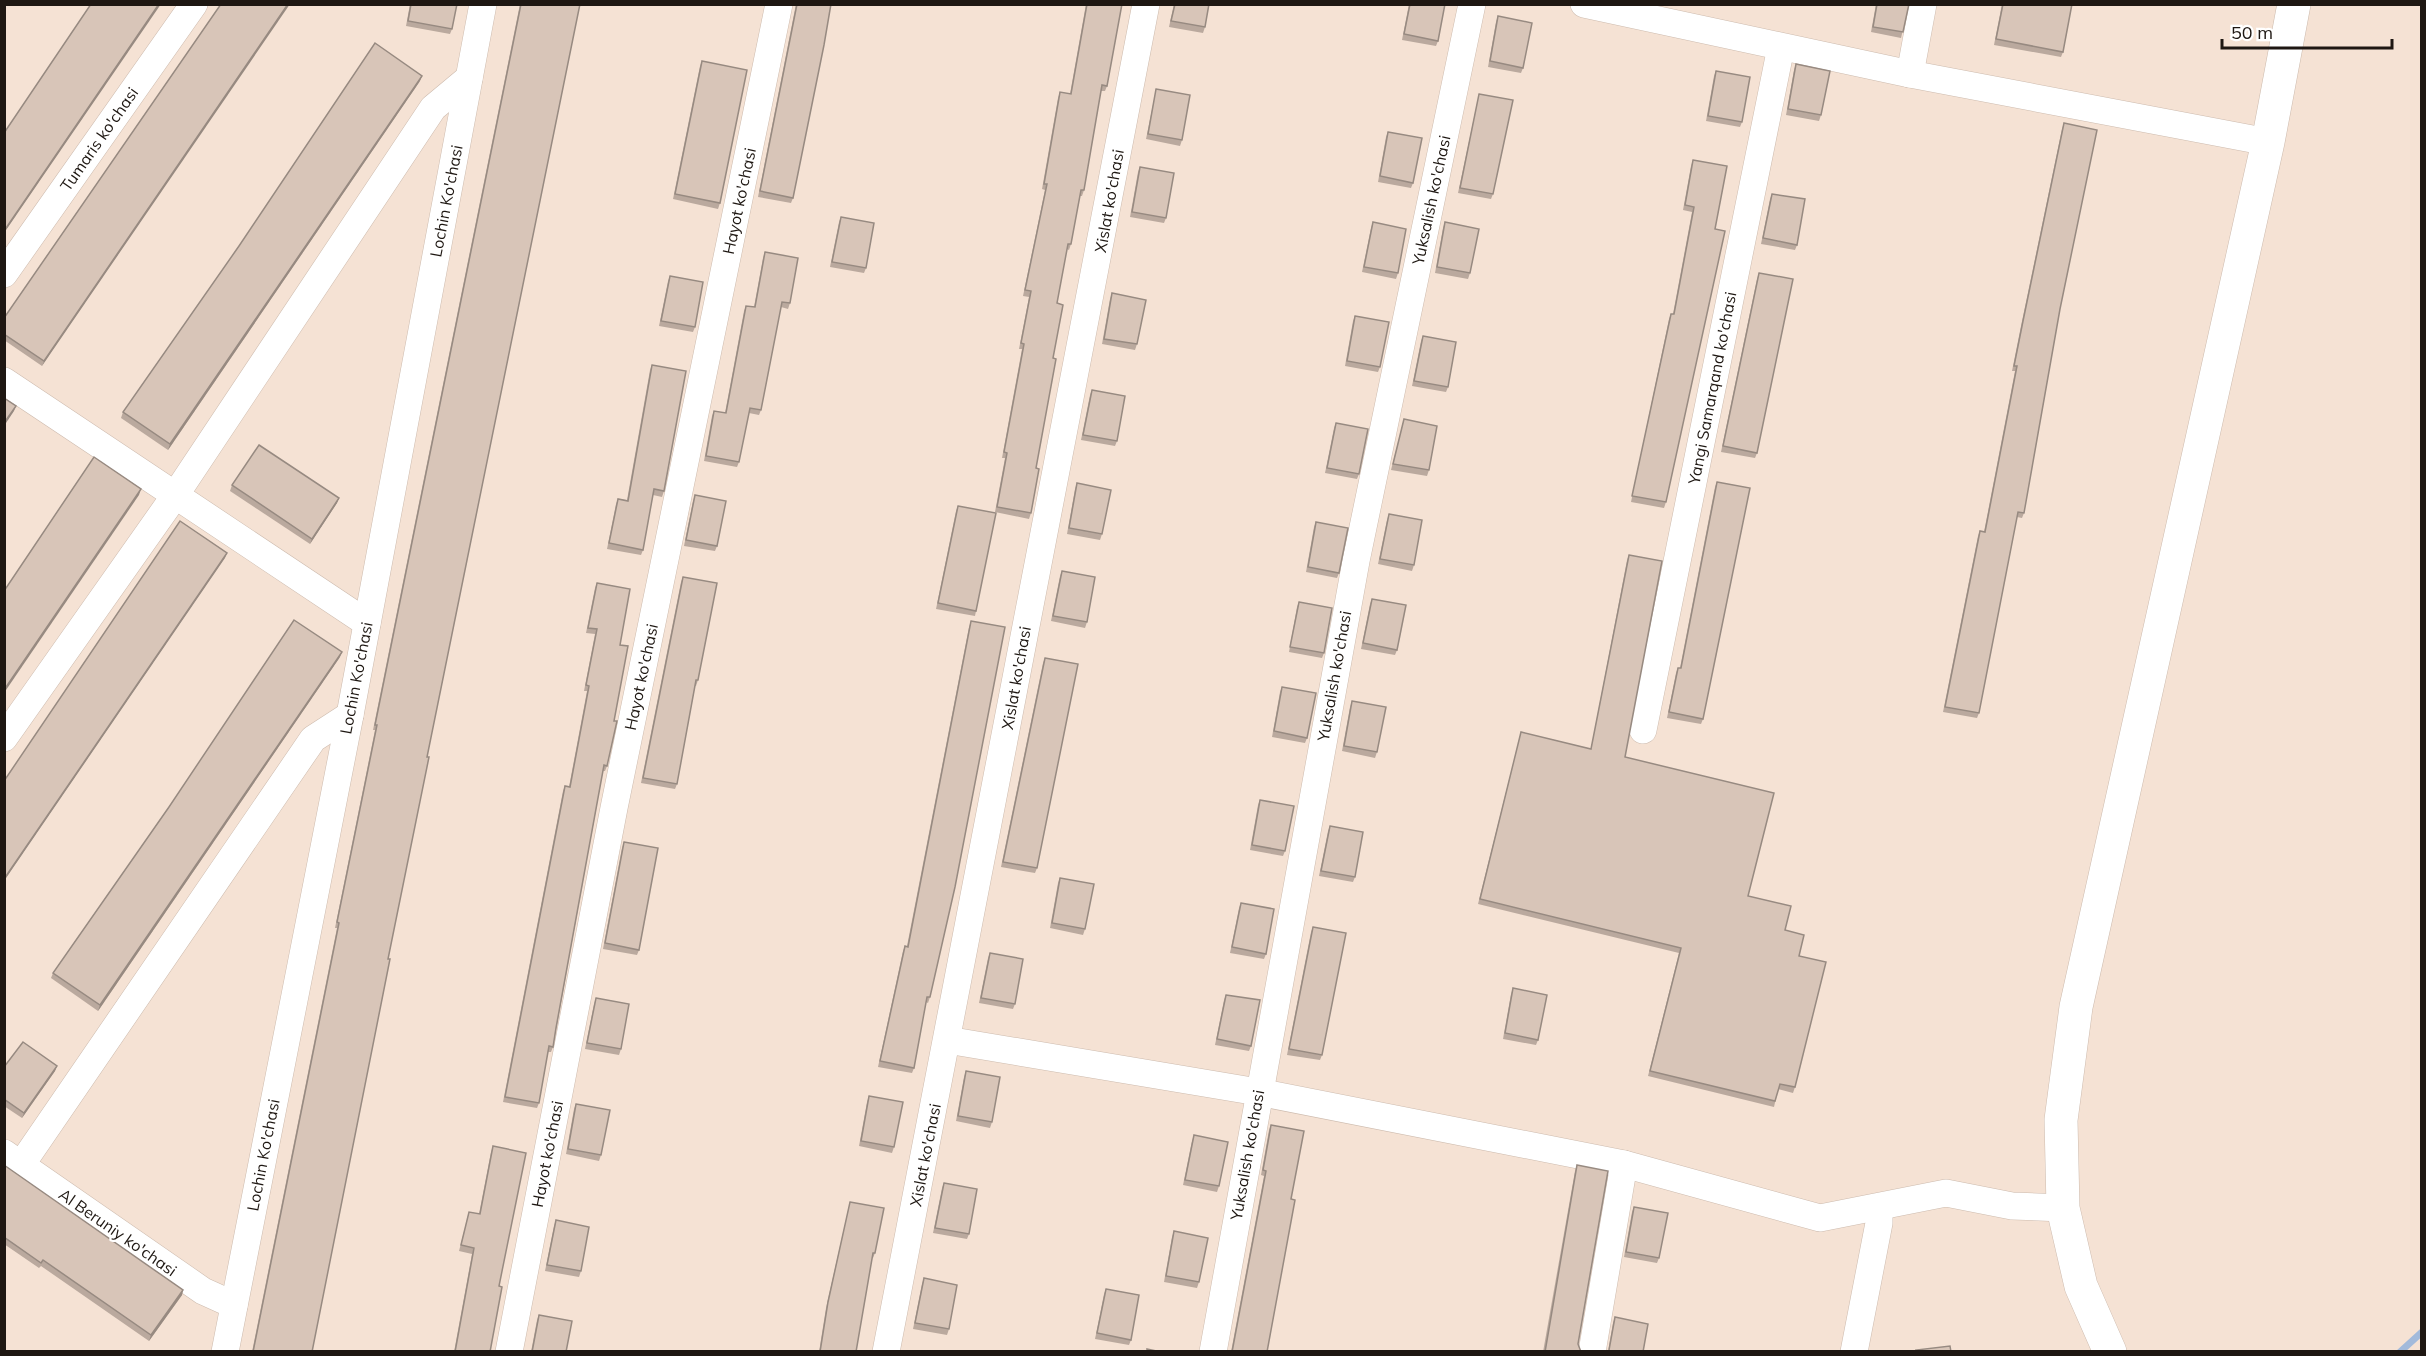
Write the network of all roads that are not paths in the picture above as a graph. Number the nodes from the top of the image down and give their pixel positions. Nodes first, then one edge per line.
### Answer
1 (194, 4) edge
2 (483, 4) edge
3 (779, 4) edge
4 (1146, 4) edge
5 (1472, 4) edge
6 (1584, 4) edge
7 (1923, 4) edge
8 (2294, 4) edge
9 (1781, 47) junction
10 (1910, 74) junction
11 (469, 78) junction
12 (2268, 142) junction
13 (4, 274) edge
14 (4, 381) edge
15 (174, 497) junction
16 (367, 623) junction
17 (350, 715) junction
18 (1643, 730) dead end
19 (4, 738) edge
20 (947, 1040) junction
21 (1258, 1092) junction
22 (13, 1159) edge
23 (1624, 1164) junction
24 (1879, 1207) junction
25 (2063, 1208) junction
26 (234, 1305) junction
27 (225, 1352) edge
28 (509, 1352) edge
29 (886, 1352) edge
30 (1213, 1352) edge
31 (1592, 1352) edge
32 (1854, 1352) edge
33 (2110, 1352) edge

1 - 13 street, Tumaris ko'chasi
2 - 11 street, Lochin Ko'chasi
3 - 28 street, Hayot ko'chasi
4 - 20 street, Xislat ko'chasi
5 - 21 street, Yuksalish ko'chasi
6 - 9 street
7 - 10 street
8 - 12 main road
9 - 10 street
9 - 18 street, Yangi Samarqand ko'chasi
10 - 12 street
11 - 15 street
11 - 16 street, Lochin Ko'chasi
12 - 25 main road
14 - 15 street
15 - 16 street
15 - 19 street
16 - 17 street, Lochin Ko'chasi
17 - 22 street
17 - 26 street, Lochin Ko'chasi
20 - 21 street
20 - 29 street, Xislat ko'chasi
21 - 23 street
21 - 30 street, Yuksalish ko'chasi
22 - 26 street, Al Beruniy ko'chasi
23 - 24 street
23 - 31 street
24 - 25 street
24 - 32 street
25 - 33 main road
26 - 27 street, Lochin Ko'chasi

